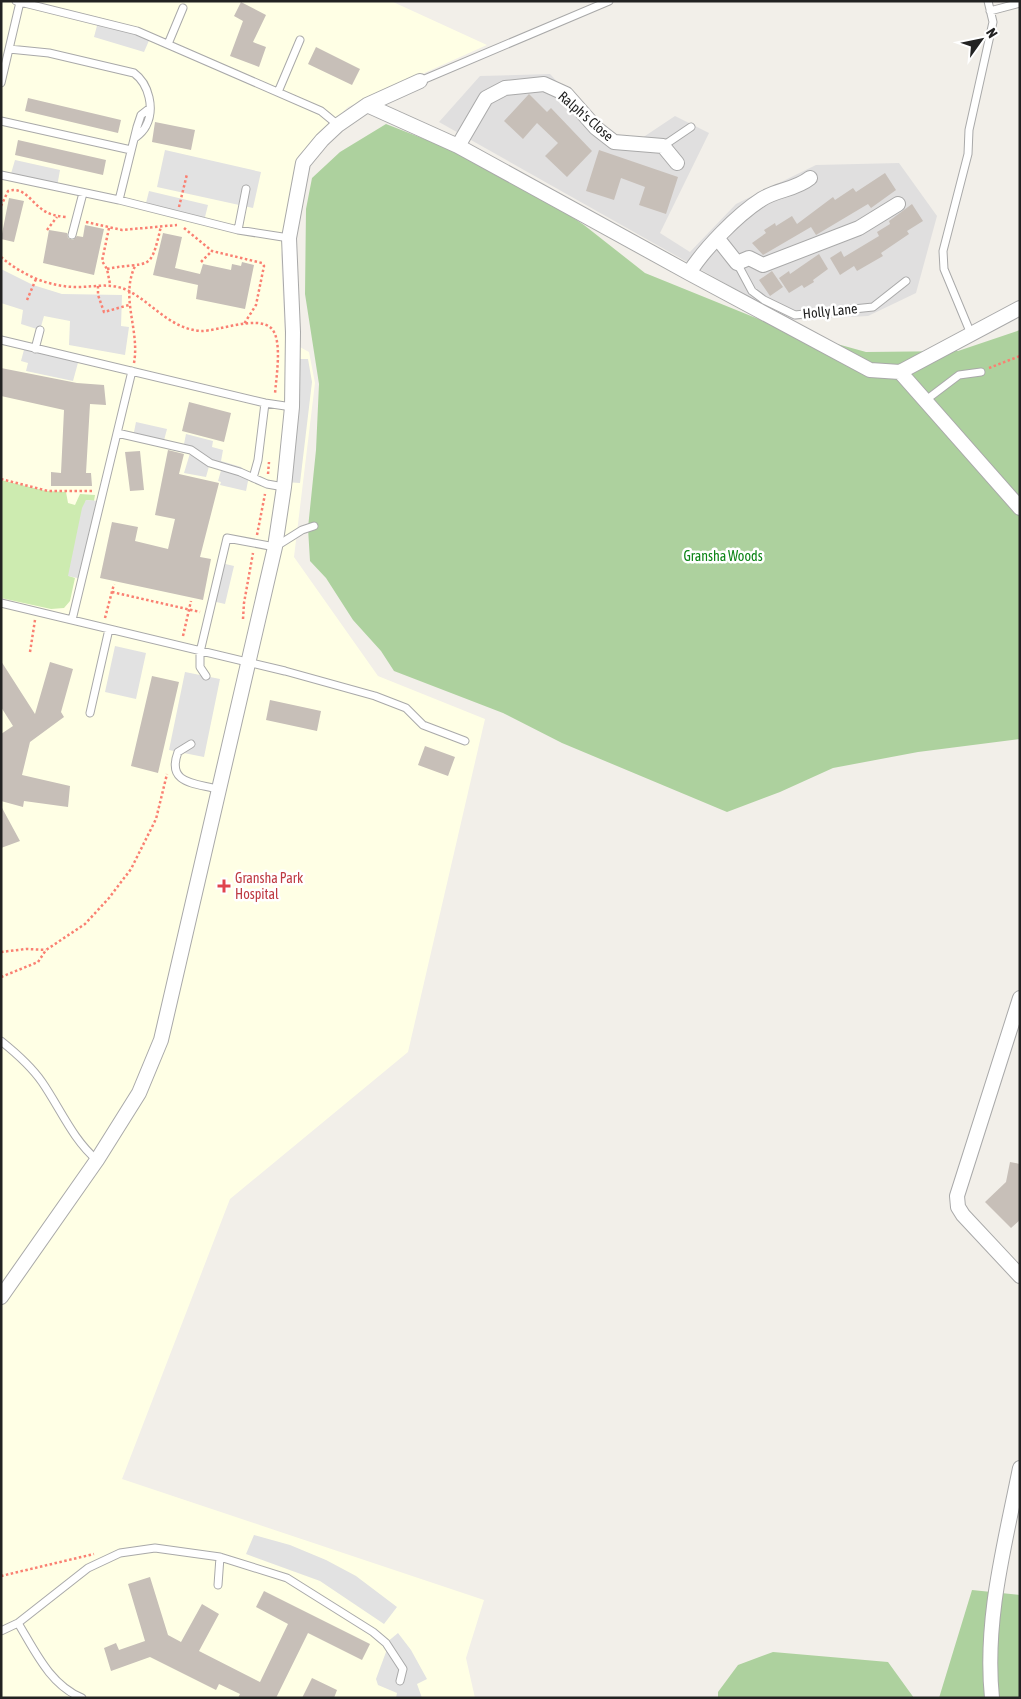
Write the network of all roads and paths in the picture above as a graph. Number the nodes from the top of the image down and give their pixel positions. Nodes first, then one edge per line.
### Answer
1 (609, 1) edge
2 (988, 1) edge
3 (18, 2) edge
4 (1020, 3) edge
5 (183, 8) dead end
6 (990, 10) junction
7 (300, 40) dead end
8 (168, 44) junction
9 (9, 49) junction
10 (420, 81) joint
11 (1, 83) edge
12 (278, 92) junction
13 (367, 105) junction
14 (1, 121) edge
15 (338, 125) junction
16 (691, 128) dead end
17 (458, 146) junction
18 (663, 146) junction
19 (131, 150) junction
20 (677, 163) dead end
21 (187, 174) dead end
22 (1, 175) edge
23 (810, 178) dead end
24 (246, 189) dead end
25 (83, 193) junction
26 (120, 200) junction
27 (898, 204) dead end
28 (1, 206) edge
29 (177, 215) junction
30 (56, 216) junction
31 (76, 220) junction
32 (161, 226) junction
33 (109, 228) junction
34 (47, 230) dead end
35 (238, 230) junction
36 (72, 236) dead end
37 (289, 238) junction
38 (718, 239) junction
39 (212, 251) junction
40 (201, 262) dead end
41 (737, 263) junction
42 (135, 266) junction
43 (107, 269) junction
44 (689, 273) junction
45 (36, 279) dead end
46 (906, 281) dead end
47 (110, 284) dead end
48 (98, 285) dead end
49 (27, 300) dead end
50 (129, 305) junction
51 (1020, 308) edge
52 (243, 325) dead end
53 (40, 330) dead end
54 (971, 334) junction
55 (1, 340) edge
56 (35, 349) junction
57 (1020, 356) edge
58 (132, 371) junction
59 (900, 372) junction
60 (981, 372) joint
61 (926, 400) junction
62 (265, 403) junction
63 (292, 407) junction
64 (117, 433) junction
65 (1, 478) edge
66 (253, 478) junction
67 (284, 487) junction
68 (103, 491) junction
69 (1020, 508) edge
70 (314, 526) dead end
71 (275, 547) junction
72 (114, 584) dead end
73 (112, 592) junction
74 (192, 601) dead end
75 (1, 603) edge
76 (190, 610) junction
77 (36, 611) junction
78 (209, 614) junction
79 (72, 620) junction
80 (106, 628) junction
81 (181, 647) junction
82 (30, 652) dead end
83 (200, 652) junction
84 (247, 663) junction
85 (206, 676) dead end
86 (90, 713) dead end
87 (465, 741) dead end
88 (191, 744) dead end
89 (175, 766) junction
90 (218, 789) junction
91 (46, 950) junction
92 (1, 952) edge
93 (1, 978) edge
94 (1020, 998) edge
95 (1, 1041) edge
96 (97, 1160) junction
97 (1020, 1276) edge
98 (1, 1297) edge
99 (1020, 1468) edge
100 (220, 1557) junction
101 (103, 1561) junction
102 (1, 1576) edge
103 (218, 1585) dead end
104 (18, 1623) junction
105 (1, 1631) edge
106 (400, 1681) dead end
107 (82, 1698) edge
108 (992, 1698) edge

1 - 10 lane
2 - 6 lane
3 - 8 lane
3 - 9 lane
4 - 6 lane
5 - 8 lane
6 - 54 lane
7 - 12 lane
8 - 12 lane
9 - 11 lane
9 - 19 lane
10 - 13 street
12 - 15 lane
13 - 15 street
13 - 17 street
14 - 19 lane
15 - 37 street
16 - 18 lane
17 - 18 street, Ralph's Close
17 - 44 street
18 - 20 street
19 - 26 lane
21 - 29 path
22 - 25 lane
23 - 38 street
24 - 35 lane
25 - 26 lane
25 - 31 lane
26 - 29 lane
27 - 41 street
28 - 30 path
29 - 35 lane
30 - 31 path
30 - 34 path
31 - 33 path
31 - 36 lane
32 - 33 path
32 - 39 path
32 - 42 path
33 - 43 path
35 - 37 lane
37 - 63 street
38 - 41 street, Holly Lane
38 - 44 street
39 - 40 path
39 - 52 path
41 - 46 lane, Holly Lane
42 - 43 path
42 - 50 path
43 - 47 path
44 - 59 street
45 - 49 path
48 - 50 path
50 - 58 path
51 - 54 street
53 - 56 lane
54 - 59 street
55 - 56 lane
56 - 58 lane
57 - 60 path
58 - 62 lane
58 - 64 lane
59 - 61 street
60 - 61 lane
61 - 69 street
62 - 63 lane
62 - 66 lane
63 - 67 street
64 - 66 lane
64 - 68 lane
65 - 68 path
66 - 67 lane
67 - 71 street
68 - 79 lane
70 - 71 lane
71 - 78 lane
71 - 84 street
72 - 73 path
73 - 76 path
73 - 80 path
74 - 76 path
75 - 77 lane
76 - 78 path
76 - 81 path
77 - 79 lane
77 - 82 path
78 - 83 lane
79 - 80 lane
80 - 81 lane
80 - 86 lane
81 - 83 lane
83 - 84 lane
83 - 85 lane
84 - 87 lane
84 - 90 street
88 - 89 lane
89 - 90 lane
89 - 91 path
90 - 96 street
91 - 92 path
91 - 93 path
94 - 97 street
95 - 96 lane
96 - 98 street
99 - 108 street
100 - 101 lane
100 - 103 lane
100 - 106 lane
101 - 102 path
101 - 104 lane
104 - 105 lane
104 - 107 lane

